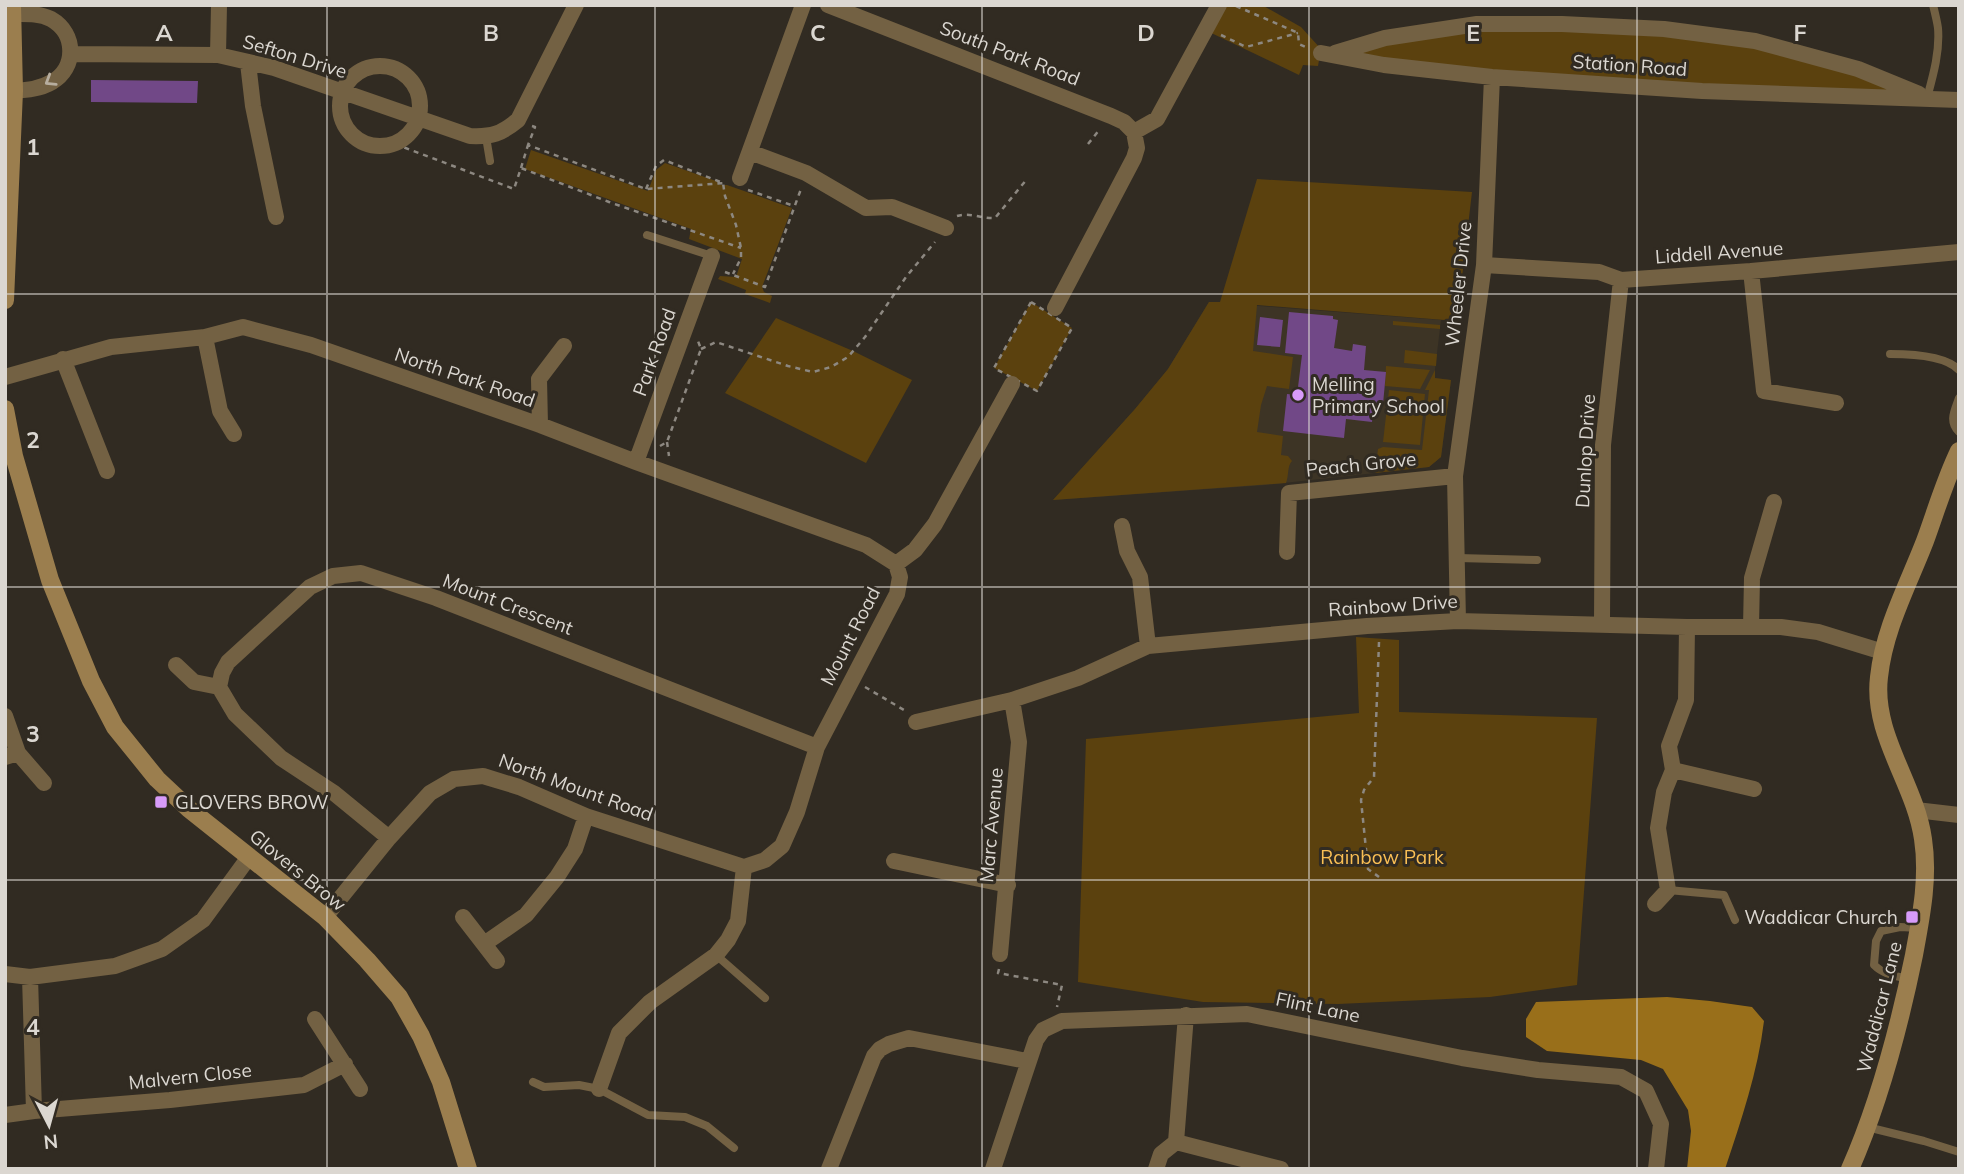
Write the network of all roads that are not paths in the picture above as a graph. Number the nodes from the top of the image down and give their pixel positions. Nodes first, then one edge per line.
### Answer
1 (219, 5) edge
2 (576, 5) edge
3 (803, 5) edge
4 (828, 5) edge
5 (1219, 5) edge
6 (1933, 5) edge
7 (11, 18) edge
8 (1385, 38) junction
9 (72, 54) junction
10 (218, 55) junction
11 (248, 63) junction
12 (1384, 65) junction
13 (1492, 76) junction
14 (14, 91) junction
15 (342, 92) junction
16 (1927, 98) junction
17 (1959, 100) edge
18 (418, 118) junction
19 (1134, 132) junction
20 (486, 137) junction
21 (750, 152) junction
22 (9, 157) edge
23 (490, 161) dead end
24 (738, 183) road end
25 (276, 217) dead end
26 (946, 228) road end
27 (647, 235) dead end
28 (1959, 252) edge
29 (712, 256) joint
30 (1484, 265) junction
31 (1751, 271) junction
32 (1621, 280) junction
33 (5, 300) edge
34 (1055, 308) dead end
35 (205, 337) junction
36 (564, 346) dead end
37 (1890, 354) dead end
38 (64, 359) junction
39 (1959, 370) edge
40 (5, 377) edge
41 (1012, 384) dead end
42 (1959, 398) edge
43 (1836, 403) dead end
44 (5, 409) edge
45 (540, 425) junction
46 (1959, 432) edge
47 (234, 434) dead end
48 (638, 456) junction
49 (1958, 456) edge
50 (107, 471) dead end
51 (1455, 476) junction
52 (1774, 502) dead end
53 (1122, 526) dead end
54 (1287, 552) dead end
55 (1458, 558) junction
56 (1537, 560) dead end
57 (896, 564) junction
58 (1458, 621) junction
59 (1602, 624) junction
60 (1687, 627) junction
61 (1751, 627) junction
62 (1148, 646) junction
63 (1883, 652) junction
64 (176, 664) dead end
65 (219, 687) junction
66 (1012, 700) junction
67 (5, 716) edge
68 (919, 722) road end
69 (817, 747) junction
70 (12, 755) edge
71 (1673, 770) junction
72 (44, 783) dead end
73 (1754, 789) dead end
74 (1916, 810) junction
75 (1959, 815) edge
76 (586, 816) junction
77 (389, 838) junction
78 (249, 857) junction
79 (894, 862) dead end
80 (744, 867) junction
81 (1008, 885) junction
82 (1668, 890) junction
83 (1656, 904) dead end
84 (325, 917) junction
85 (463, 917) dead end
86 (1735, 920) dead end
87 (1919, 928) junction
88 (484, 944) junction
89 (1000, 954) road end
90 (716, 955) junction
91 (497, 961) dead end
92 (5, 974) edge
93 (30, 977) junction
94 (1909, 979) junction
95 (765, 998) dead end
96 (1186, 1015) junction
97 (315, 1019) dead end
98 (1027, 1061) junction
99 (345, 1064) junction
100 (533, 1082) dead end
101 (360, 1089) dead end
102 (599, 1089) junction
103 (34, 1111) junction
104 (5, 1115) edge
105 (1867, 1127) junction
106 (1176, 1142) junction
107 (734, 1148) dead end
108 (1959, 1152) edge
109 (468, 1169) edge
110 (829, 1169) edge
111 (993, 1169) edge
112 (1156, 1169) edge
113 (1281, 1169) edge
114 (1656, 1169) edge
115 (1850, 1169) edge

1 - 10 street
2 - 20 street
3 - 21 street
4 - 19 street, South Park Road
5 - 19 street
6 - 16 lane
7 - 9 street
7 - 14 main road
8 - 12 street
8 - 12 street, Station Road
8 - 16 street, Station Road
9 - 10 street, Sefton Drive
9 -> 14 street
10 - 11 street, Sefton Drive
11 - 15 street, Sefton Drive
11 - 25 street
12 - 13 street, Station Road
13 - 16 street, Station Road
13 - 30 street, Wheeler Drive
14 - 22 main road
15 - 18 street, Sefton Drive
15 - 18 street
15 - 18 street
16 - 17 street, Station Road
18 - 20 street, Sefton Drive
19 - 34 street
20 - 23 lane
21 - 24 street
21 - 26 street
22 - 33 main road
27 - 29 lane
28 - 31 street, Liddell Avenue
29 - 48 street, Park Road
30 - 32 street, Liddell Avenue
30 - 51 street, Wheeler Drive
31 - 32 street, Liddell Avenue
31 - 43 street
32 - 59 street, Dunlop Drive
35 - 38 street, North Park Road
35 - 45 street, North Park Road
35 - 47 street
36 - 45 street
37 - 39 lane
38 - 40 street, North Park Road
38 - 50 street
41 - 57 street
42 - 46 lane
44 - 78 main road, Glovers Brow
45 - 48 street, North Park Road
48 - 57 street, North Park Road
49 - 63 main road, Waddicar Lane
51 - 54 street, Peach Grove
51 - 55 street, Wheeler Drive
52 - 61 street
53 - 62 street
55 - 56 lane
55 - 58 street, Wheeler Drive
57 - 69 street, Mount Road
58 - 59 street, Rainbow Drive
58 - 62 street, Rainbow Drive
59 - 60 street, Rainbow Drive
60 - 61 street, Rainbow Drive
60 - 71 street
61 - 63 street, Rainbow Drive
62 - 66 street, Rainbow Drive
63 - 74 main road, Waddicar Lane
64 - 65 street
65 - 69 street, Mount Crescent
65 - 77 street
66 - 68 street, Rainbow Drive
66 - 81 street, Marc Avenue
67 - 70 street
69 - 80 street, Mount Road
70 - 72 street
71 - 73 street
71 - 82 street
74 - 75 street
74 - 87 main road, Waddicar Lane
76 - 77 street, North Mount Road
76 - 80 street, North Mount Road
76 - 88 street
77 - 84 street, North Mount Road
78 - 84 main road, Glovers Brow
78 - 93 street
79 - 81 street
80 - 90 street
81 - 89 street, Marc Avenue
82 - 83 street
82 - 86 lane
84 - 109 main road, Glovers Brow
85 - 88 street
87 - 94 main road, Waddicar Lane
87 - 94 lane
88 - 91 street
90 - 95 lane
90 - 102 street
92 - 93 street
93 - 103 street
94 - 105 main road, Waddicar Lane
96 - 98 street, Flint Lane
96 - 106 street
96 - 114 street, Flint Lane
97 - 99 street
98 - 110 street
98 - 111 street
99 - 101 street
99 - 103 street, Malvern Close
100 - 102 lane
102 - 107 lane
103 - 104 street, Malvern Close
105 - 108 lane
105 - 115 main road, Waddicar Lane
106 - 112 street
106 - 113 street

